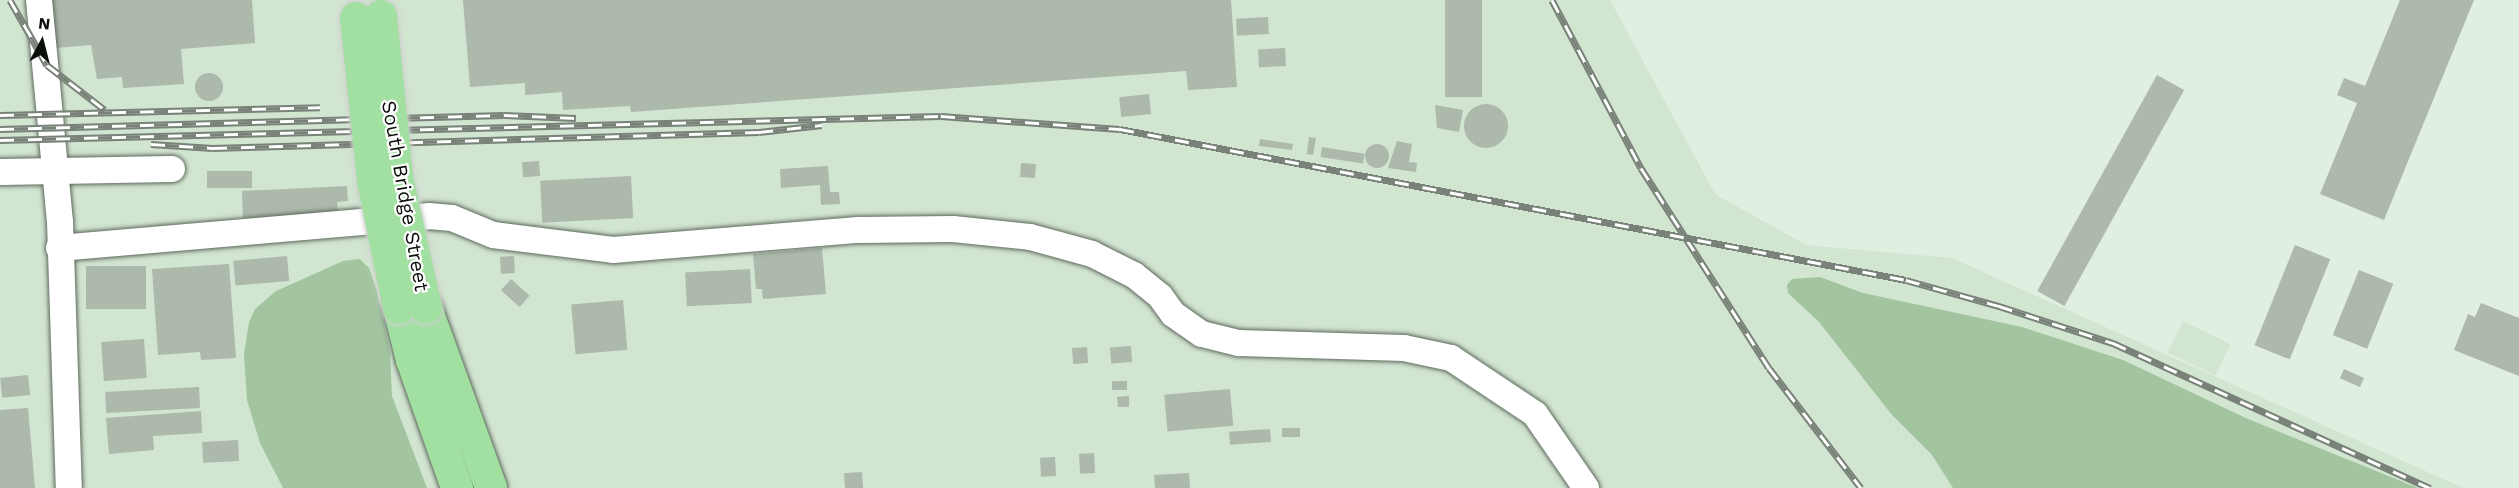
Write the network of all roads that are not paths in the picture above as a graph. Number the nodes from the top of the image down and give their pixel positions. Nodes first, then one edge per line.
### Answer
1 (39, 0) edge
2 (369, 8) edge
3 (172, 169) dead end
4 (54, 171) junction
5 (0, 172) edge
6 (59, 248) junction
7 (412, 308) junction
8 (69, 488) edge
9 (457, 488) edge
10 (491, 488) edge
11 (1586, 488) edge

1 - 4 lane
2 - 7 main road, South Bridge Street, bridge
3 - 4 lane
4 - 5 lane
4 - 6 lane
6 - 8 lane
6 - 11 lane
7 - 9 main road, South Bridge Street
7 - 10 main road, South Bridge Street

